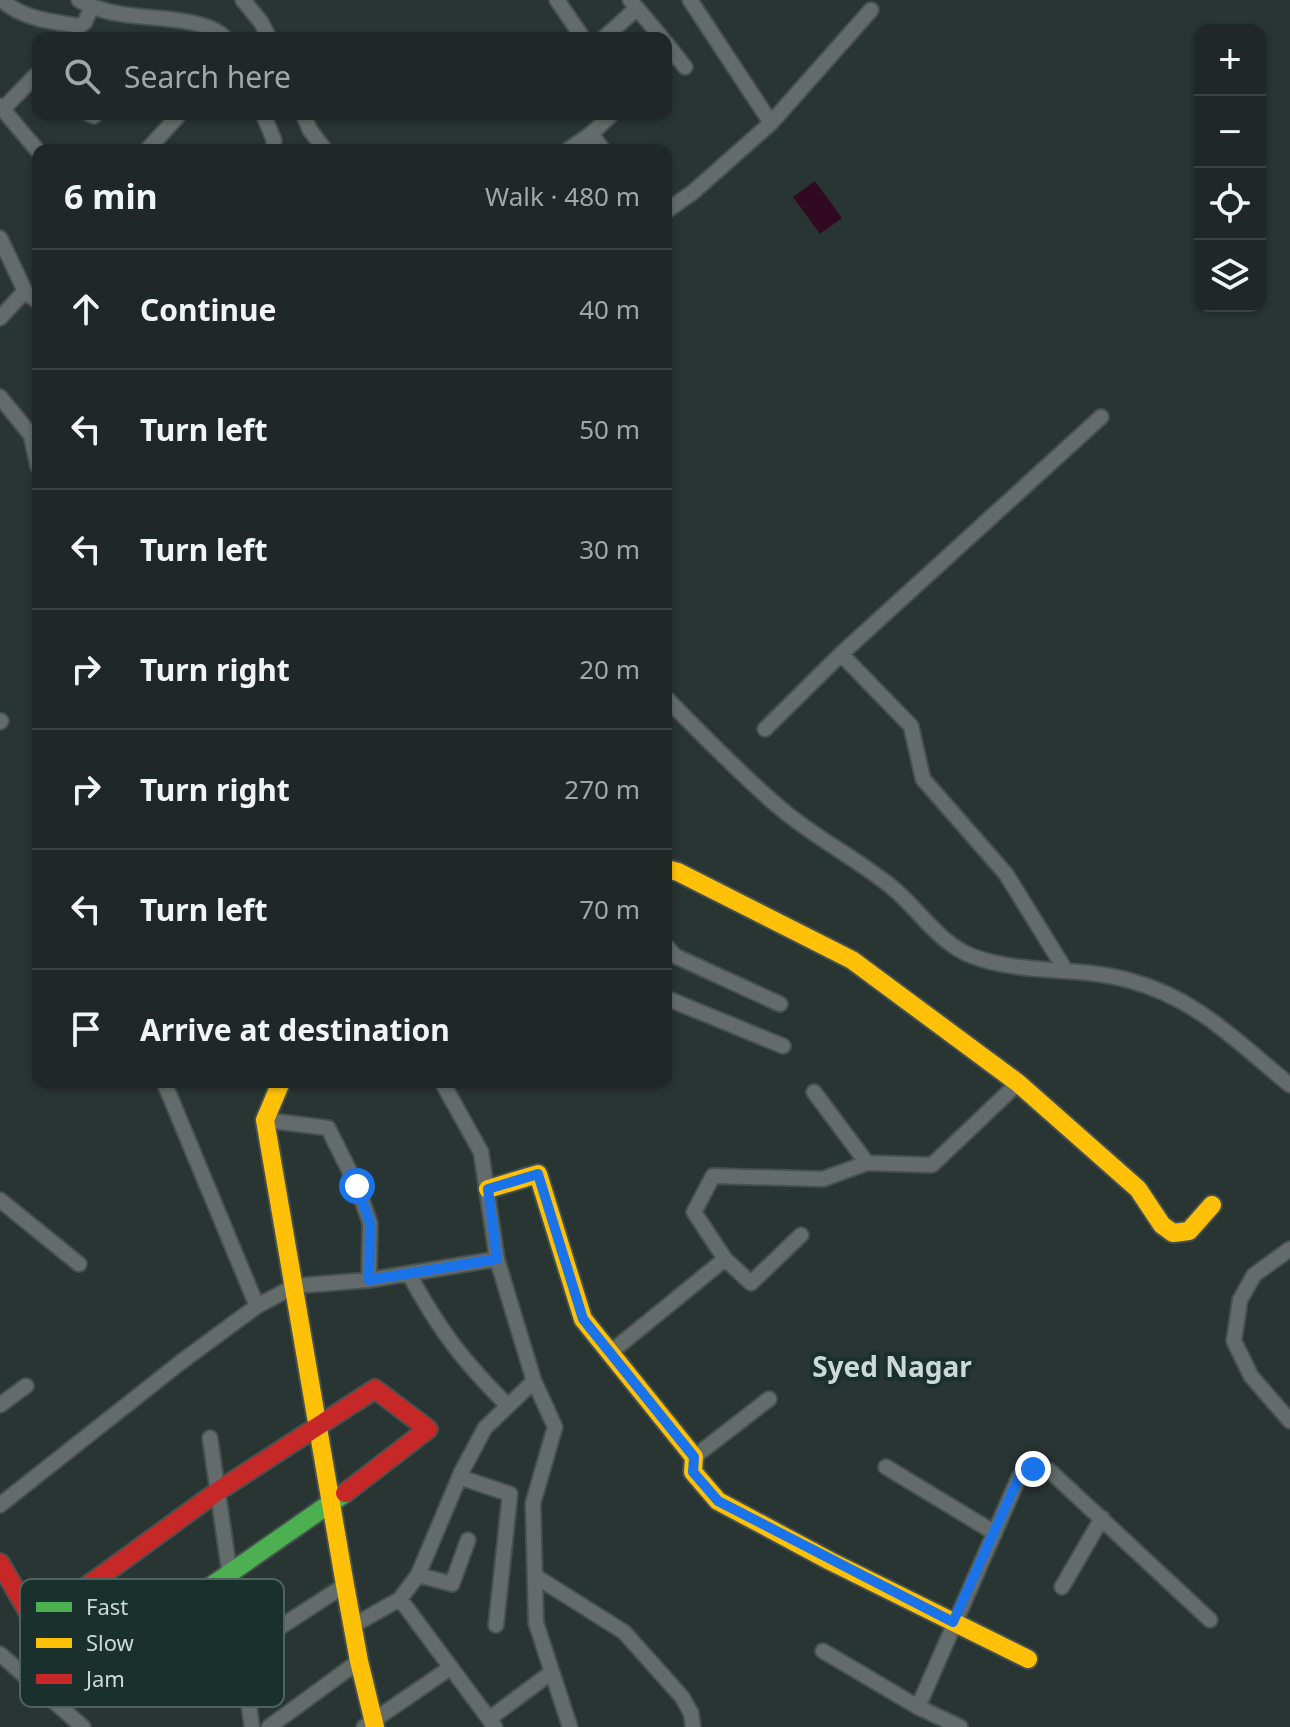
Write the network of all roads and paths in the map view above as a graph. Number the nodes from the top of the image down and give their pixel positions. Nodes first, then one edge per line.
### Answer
1 (2, 0) edge
2 (243, 0) edge
3 (557, 0) edge
4 (690, 0) edge
5 (86, 3) edge
6 (633, 4) edge
7 (871, 10) dead end
8 (220, 32) edge
9 (266, 32) edge
10 (579, 32) edge
11 (609, 32) edge
12 (657, 32) edge
13 (672, 51) edge
14 (685, 67) dead end
15 (32, 79) edge
16 (2, 108) edge
17 (174, 120) edge
18 (266, 120) edge
19 (306, 120) edge
20 (606, 120) edge
21 (771, 123) junction
22 (591, 134) junction
23 (32, 144) edge
24 (152, 144) edge
25 (274, 144) edge
26 (320, 144) edge
27 (577, 144) edge
28 (598, 144) edge
29 (672, 205) edge
30 (0, 238) edge
31 (25, 291) junction
32 (32, 297) edge
33 (0, 318) edge
34 (0, 397) edge
35 (1101, 417) dead end
36 (32, 429) edge
37 (841, 654) junction
38 (672, 704) edge
39 (765, 729) dead end
40 (672, 870) edge
41 (672, 953) edge
42 (1066, 971) junction
43 (672, 1000) edge
44 (780, 1004) dead end
45 (783, 1046) dead end
46 (1018, 1083) junction
47 (1290, 1085) edge
48 (166, 1088) edge
49 (278, 1088) edge
50 (445, 1088) edge
51 (814, 1092) dead end
52 (265, 1120) junction
53 (867, 1163) junction
54 (488, 1189) junction
55 (0, 1200) edge
56 (1212, 1205) dead end
57 (801, 1235) dead end
58 (1290, 1249) edge
59 (497, 1259) junction
60 (725, 1259) junction
61 (79, 1264) dead end
62 (409, 1274) junction
63 (369, 1280) junction
64 (295, 1286) junction
65 (257, 1306) junction
66 (611, 1352) junction
67 (534, 1381) junction
68 (26, 1386) dead end
69 (769, 1399) dead end
70 (0, 1405) edge
71 (508, 1406) junction
72 (1290, 1421) edge
73 (316, 1428) junction
74 (210, 1438) dead end
75 (694, 1457) junction
76 (886, 1467) dead end
77 (459, 1477) junction
78 (218, 1491) junction
79 (0, 1505) edge
80 (330, 1505) junction
81 (1102, 1518) junction
82 (995, 1533) junction
83 (468, 1540) dead end
84 (0, 1563) edge
85 (229, 1573) junction
86 (418, 1575) junction
87 (535, 1576) junction
88 (97, 1579) edge
89 (220, 1579) edge
90 (230, 1579) edge
91 (345, 1585) junction
92 (1062, 1587) dead end
93 (20, 1598) edge
94 (400, 1599) junction
95 (1210, 1620) dead end
96 (953, 1622) junction
97 (284, 1625) edge
98 (354, 1625) junction
99 (496, 1625) dead end
100 (823, 1651) dead end
101 (0, 1654) edge
102 (1028, 1659) dead end
103 (359, 1661) junction
104 (450, 1668) junction
105 (20, 1672) edge
106 (552, 1672) junction
107 (60, 1707) edge
108 (249, 1707) edge
109 (918, 1707) junction
110 (492, 1723) edge
111 (371, 1724) edge
112 (83, 1727) edge
113 (252, 1727) edge
114 (269, 1727) edge
115 (570, 1727) edge
116 (693, 1727) edge
117 (960, 1727) edge

1 - 5 street
2 - 9 street
3 - 10 street
4 - 21 street
5 - 8 street
6 - 11 street
6 - 12 street
7 - 21 street
13 - 14 street
15 - 16 street
16 - 23 street
17 - 24 street
18 - 25 street
19 - 26 street
20 - 22 street
21 - 29 street
22 - 27 street
22 - 28 street
30 - 31 street
31 - 32 street
31 - 33 street
34 - 36 street
35 - 37 street
37 - 39 street
37 - 42 street
38 - 42 street
40 - 46 street
41 - 44 street
42 - 47 street
43 - 45 street
46 - 53 street
46 - 56 street
48 - 65 street
49 - 52 street
50 - 54 street
51 - 53 street
52 - 63 street
52 - 64 street
53 - 60 street
54 - 59 street
54 - 66 street
55 - 61 street
57 - 60 street
58 - 72 street
59 - 62 street
59 - 67 street
60 - 66 street
62 - 63 street
62 - 71 street
63 - 64 street
64 - 65 street
64 - 73 street
65 - 79 street
66 - 75 street
67 - 71 street
67 - 87 street
68 - 70 street
69 - 75 street
71 - 77 street
73 - 78 street
73 - 80 street
73 - 80 street
74 - 78 street
75 - 96 street
76 - 82 street
77 - 86 street
77 - 99 street
78 - 85 street
78 - 88 street
80 - 85 street
80 - 91 street
81 - 82 street
81 - 92 street
81 - 95 street
82 - 96 street
83 - 86 street
84 - 93 street
85 - 89 street
85 - 90 street
86 - 94 street
87 - 106 street
87 - 116 street
91 - 97 street
91 - 98 street
94 - 98 street
94 - 104 street
96 - 102 street
96 - 109 street
98 - 103 street
100 - 109 street
101 - 105 street
103 - 111 street
103 - 114 street
104 - 110 street
104 - 111 street
106 - 110 street
106 - 115 street
107 - 112 street
108 - 113 street
109 - 117 street

